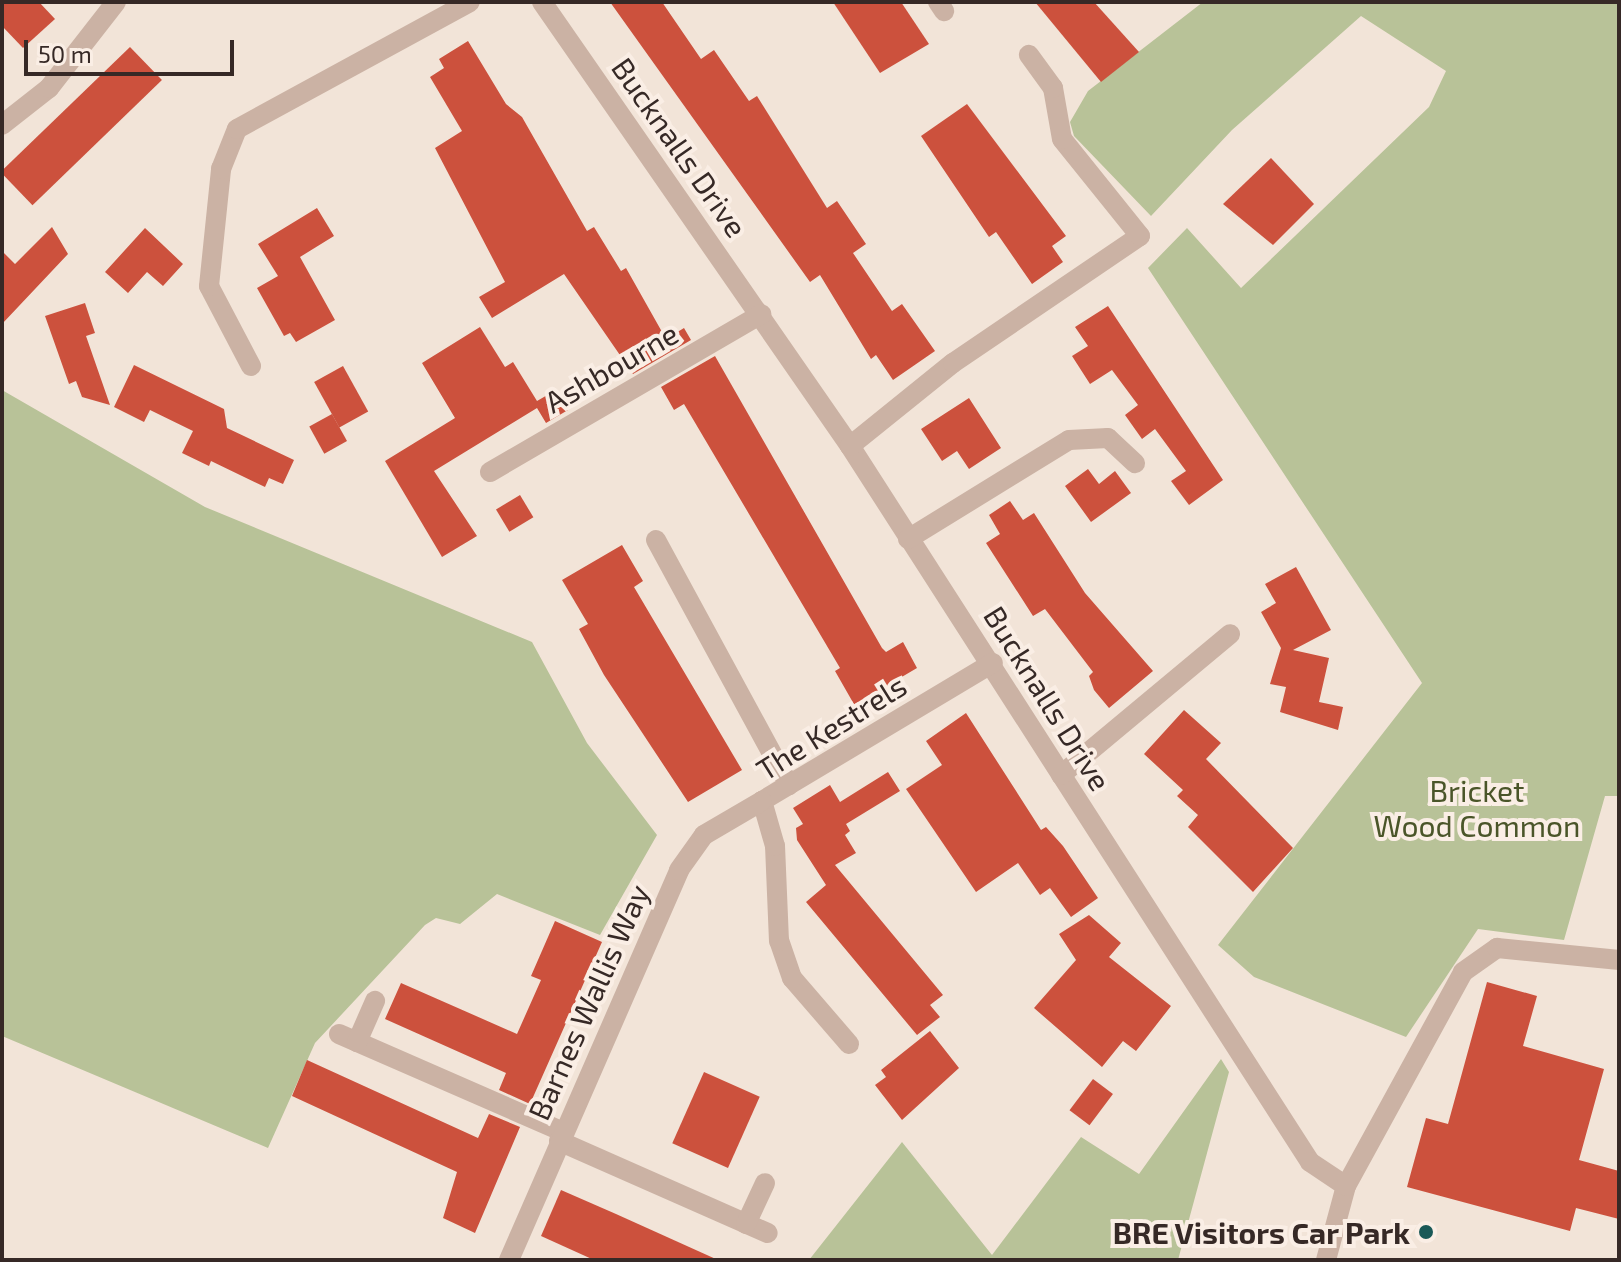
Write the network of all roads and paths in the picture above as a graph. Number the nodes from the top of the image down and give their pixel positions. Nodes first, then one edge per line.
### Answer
1 (116, 2) edge
2 (470, 2) edge
3 (546, 3) edge
4 (1029, 55) dead end
5 (2, 125) edge
6 (761, 314) junction
7 (251, 366) dead end
8 (850, 446) junction
9 (1135, 463) dead end
10 (490, 472) dead end
11 (908, 539) junction
12 (656, 540) dead end
13 (1230, 634) dead end
14 (993, 663) junction
15 (1061, 775) junction
16 (789, 785) junction
17 (762, 801) junction
18 (1619, 960) edge
19 (375, 1001) dead end
20 (849, 1044) dead end
21 (561, 1137) junction
22 (765, 1183) dead end
23 (1346, 1186) junction
24 (746, 1224) junction
25 (768, 1233) dead end
26 (509, 1260) edge
27 (1326, 1260) edge

1 - 5 street
2 - 7 street
3 - 6 street, Bucknalls Drive
4 - 8 street
6 - 8 street, Bucknalls Drive
6 - 10 street, Ashbourne
8 - 11 street, Bucknalls Drive
9 - 11 street
11 - 14 street, Bucknalls Drive
12 - 16 street
13 - 15 street
14 - 15 street, Bucknalls Drive
14 - 16 street, The Kestrels
15 - 23 street, Bucknalls Drive
16 - 17 street, The Kestrels
17 - 20 street, The Kestrels
17 - 21 street, Barnes Wallis Way
18 - 23 street
19 - 21 street
21 - 24 street
21 - 26 street, Barnes Wallis Way
22 - 24 street
23 - 27 street
24 - 25 street

